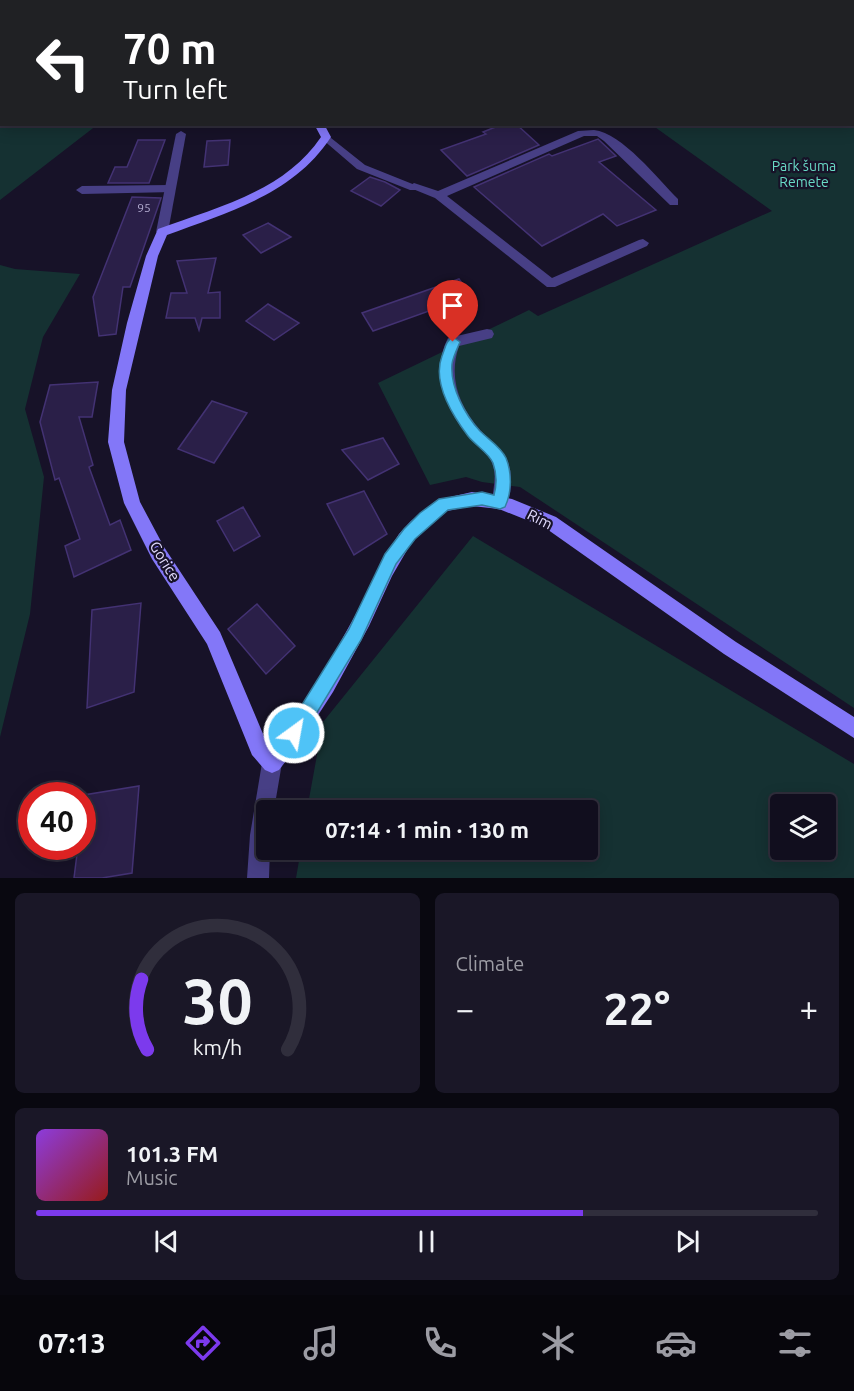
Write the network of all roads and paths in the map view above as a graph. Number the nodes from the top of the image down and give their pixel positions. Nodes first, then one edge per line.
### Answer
1 (323, 131) edge
2 (181, 134) dead end
3 (170, 189) junction
4 (82, 190) dead end
5 (439, 195) junction
6 (674, 202) dead end
7 (162, 232) junction
8 (643, 243) dead end
9 (487, 334) dead end
10 (500, 503) junction
11 (854, 728) edge
12 (272, 763) junction
13 (258, 878) edge

1 - 5 street
1 - 7 street
2 - 3 street, Gorice
3 - 4 street
3 - 7 street, Gorice
5 - 6 street
5 - 8 street
7 - 12 street, Gorice
9 - 10 street
10 - 11 street, Rim
10 - 12 street, Rim
12 - 13 street

